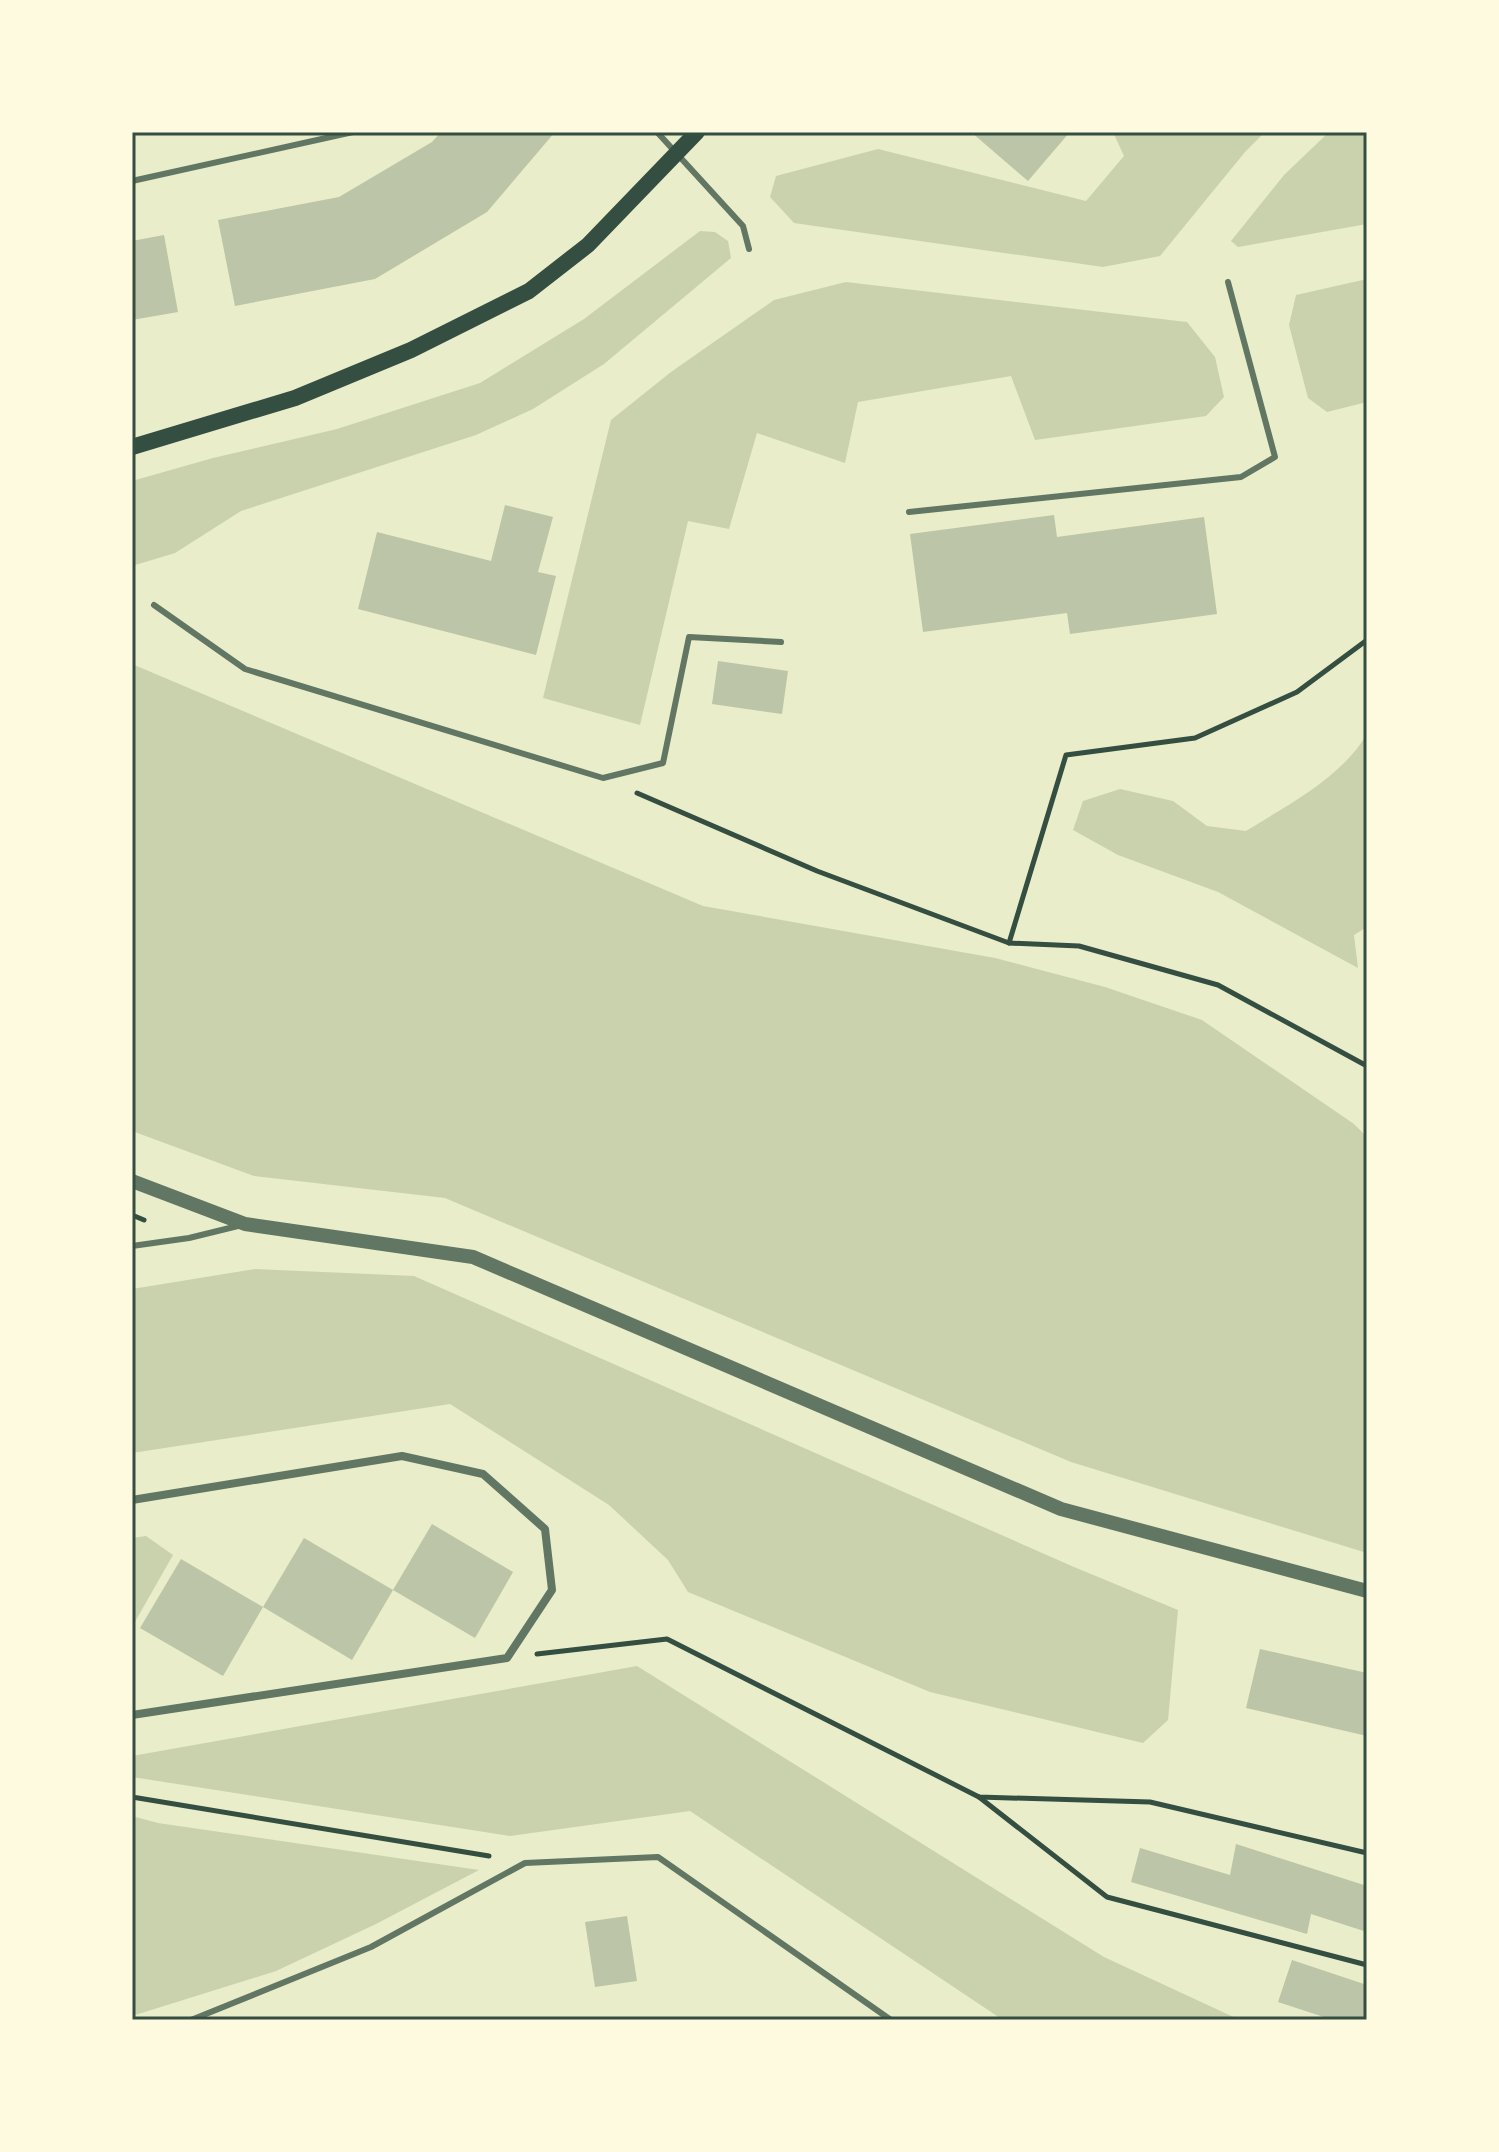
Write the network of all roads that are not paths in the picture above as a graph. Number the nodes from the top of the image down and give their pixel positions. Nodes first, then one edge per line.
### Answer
1 (353, 132) edge
2 (657, 132) edge
3 (697, 132) edge
4 (677, 153) junction
5 (132, 181) edge
6 (749, 249) dead end
7 (1228, 282) dead end
8 (132, 447) edge
9 (909, 512) dead end
10 (154, 605) dead end
11 (781, 642) dead end
12 (132, 1181) edge
13 (245, 1224) junction
14 (132, 1246) edge
15 (132, 1500) edge
16 (1367, 1591) edge
17 (132, 1715) edge
18 (193, 2020) edge
19 (891, 2020) edge

1 - 5 lane
2 - 4 lane
3 - 4 main road
4 - 6 lane
4 - 8 main road
7 - 9 lane
10 - 11 lane
12 - 13 street
13 - 14 lane
13 - 16 street
15 - 17 street
18 - 19 lane

